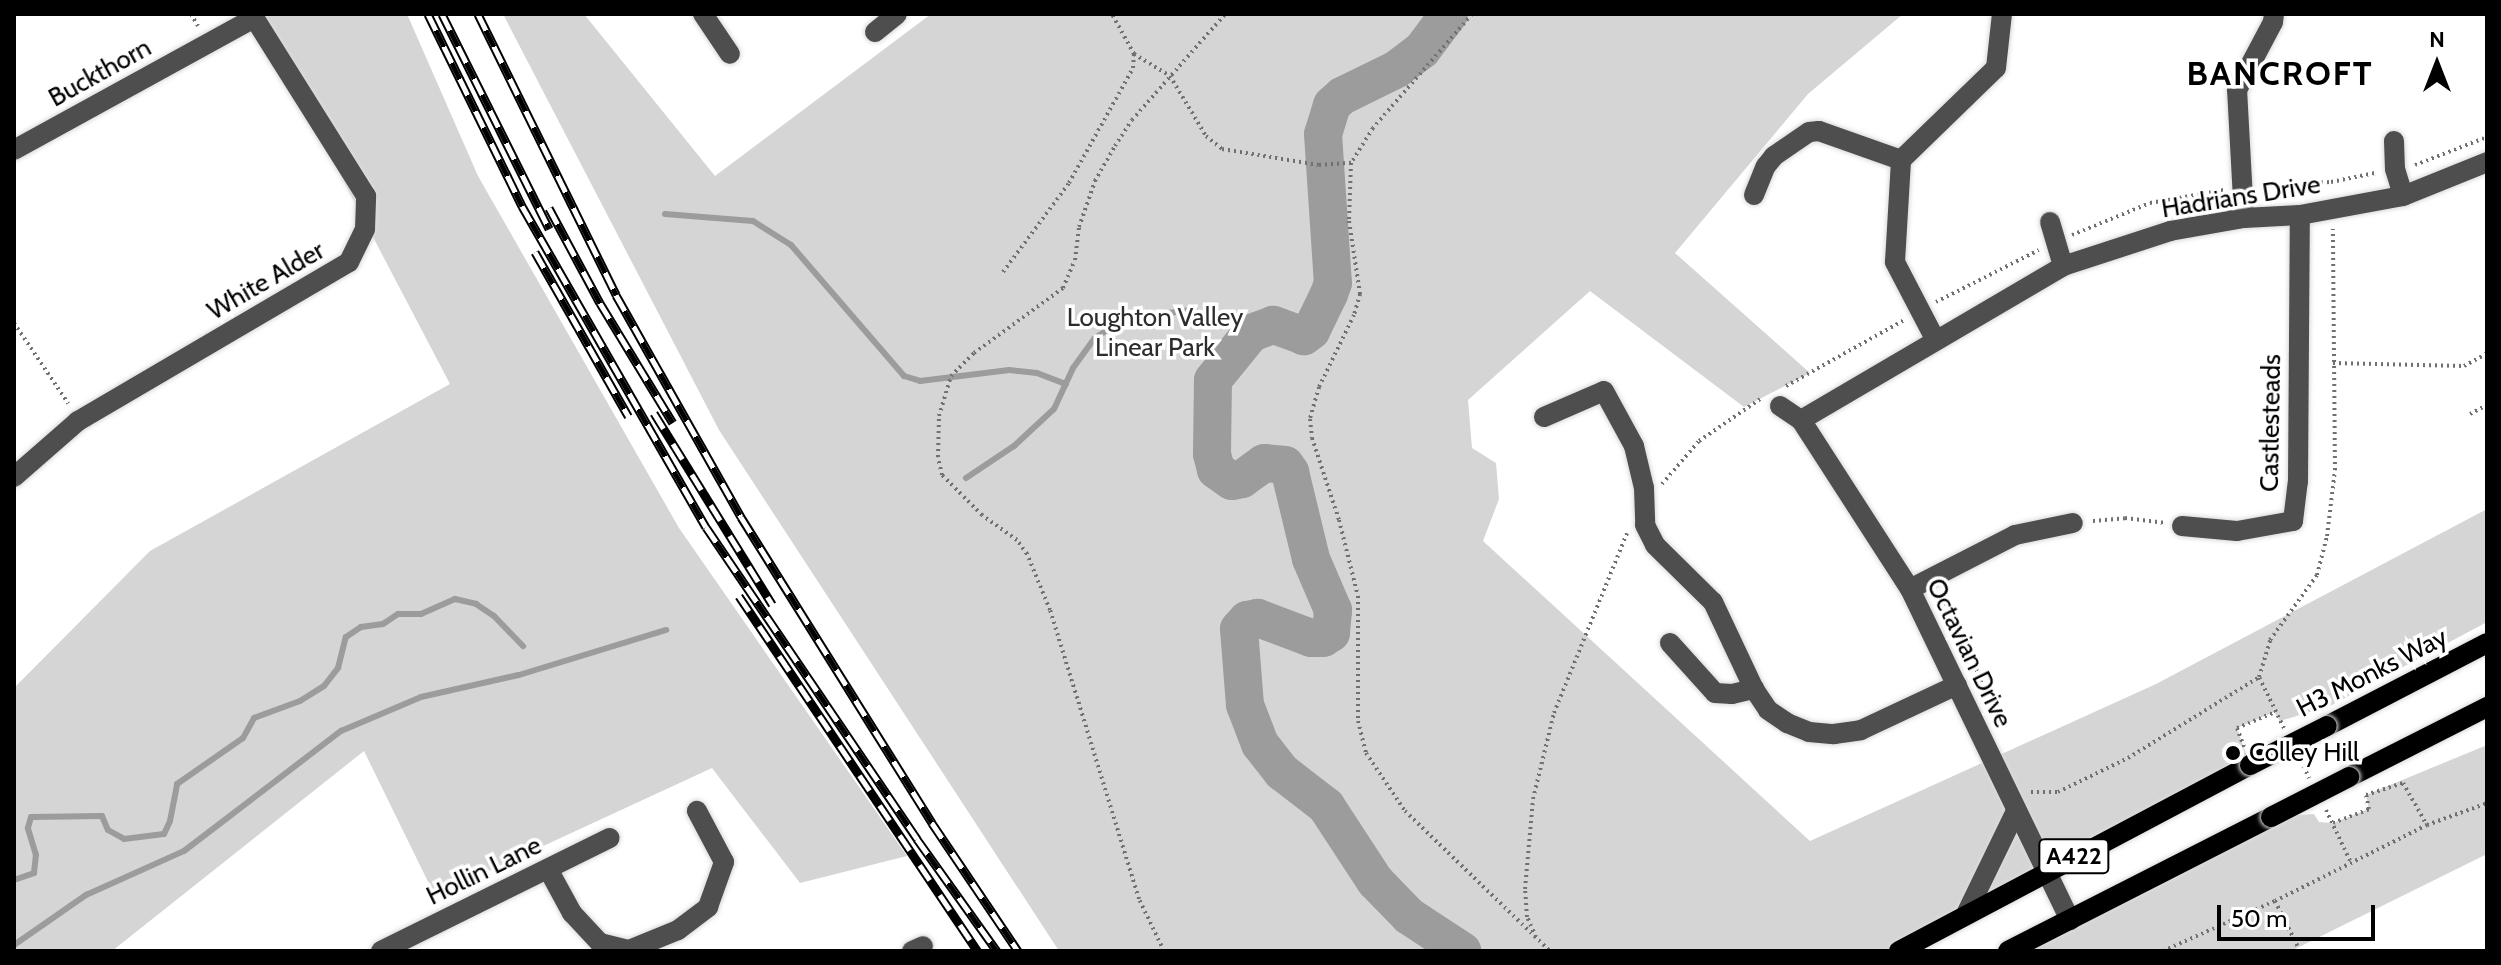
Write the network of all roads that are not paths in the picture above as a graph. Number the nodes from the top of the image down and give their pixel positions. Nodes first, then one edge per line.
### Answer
1 (703, 14) edge
2 (897, 14) edge
3 (2002, 14) edge
4 (2274, 14) edge
5 (253, 16) edge
6 (875, 32) dead end
7 (730, 54) dead end
8 (2394, 141) dead end
9 (14, 150) edge
10 (1901, 160) junction
11 (2487, 162) edge
12 (1754, 195) dead end
13 (2403, 196) junction
14 (2300, 215) junction
15 (2244, 218) junction
16 (2053, 231) road end
17 (2063, 266) junction
18 (1935, 339) junction
19 (1779, 395) road end
20 (1544, 417) dead end
21 (1801, 420) junction
22 (14, 477) edge
23 (2073, 523) road end
24 (2182, 526) road end
25 (1910, 589) junction
26 (1670, 643) dead end
27 (2487, 643) edge
28 (1957, 685) junction
29 (1754, 689) junction
30 (2487, 707) edge
31 (697, 811) dead end
32 (2016, 811) junction
33 (610, 838) dead end
34 (548, 869) junction
35 (2045, 871) junction
36 (1966, 914) junction
37 (2070, 920) junction
38 (381, 951) edge
39 (1899, 951) edge
40 (2008, 951) edge

1 - 7 street
2 - 6 street
3 - 10 street
4 - 15 street
5 - 9 street, Buckthorn
5 - 22 street, White Alder
8 - 13 street
10 - 12 street
10 - 18 street
11 - 13 street, Hadrians Drive
13 - 14 street, Hadrians Drive
14 - 15 street, Hadrians Drive
14 - 24 street, Castlesteads
15 - 17 street, Hadrians Drive
16 - 17 street
17 - 18 street, Hadrians Drive
18 - 21 street, Hadrians Drive
19 - 21 street
20 - 29 street
21 - 25 street, Octavian Drive
23 - 25 street
25 - 28 street, Octavian Drive
26 - 29 street
27 - 35 main road, H3 Monks Way / A422, bridge
28 - 29 street
28 - 32 street, Octavian Drive
30 - 37 main road, A422, bridge
31 - 34 street
32 - 35 street, Octavian Drive
32 - 36 street
33 - 34 street, Hollin Lane
34 - 38 street, Hollin Lane
35 - 36 main road, H3 Monks Way / A422
35 - 37 street, Octavian Drive
36 - 39 main road, H3 Monks Way / A422
37 - 40 main road, A422

